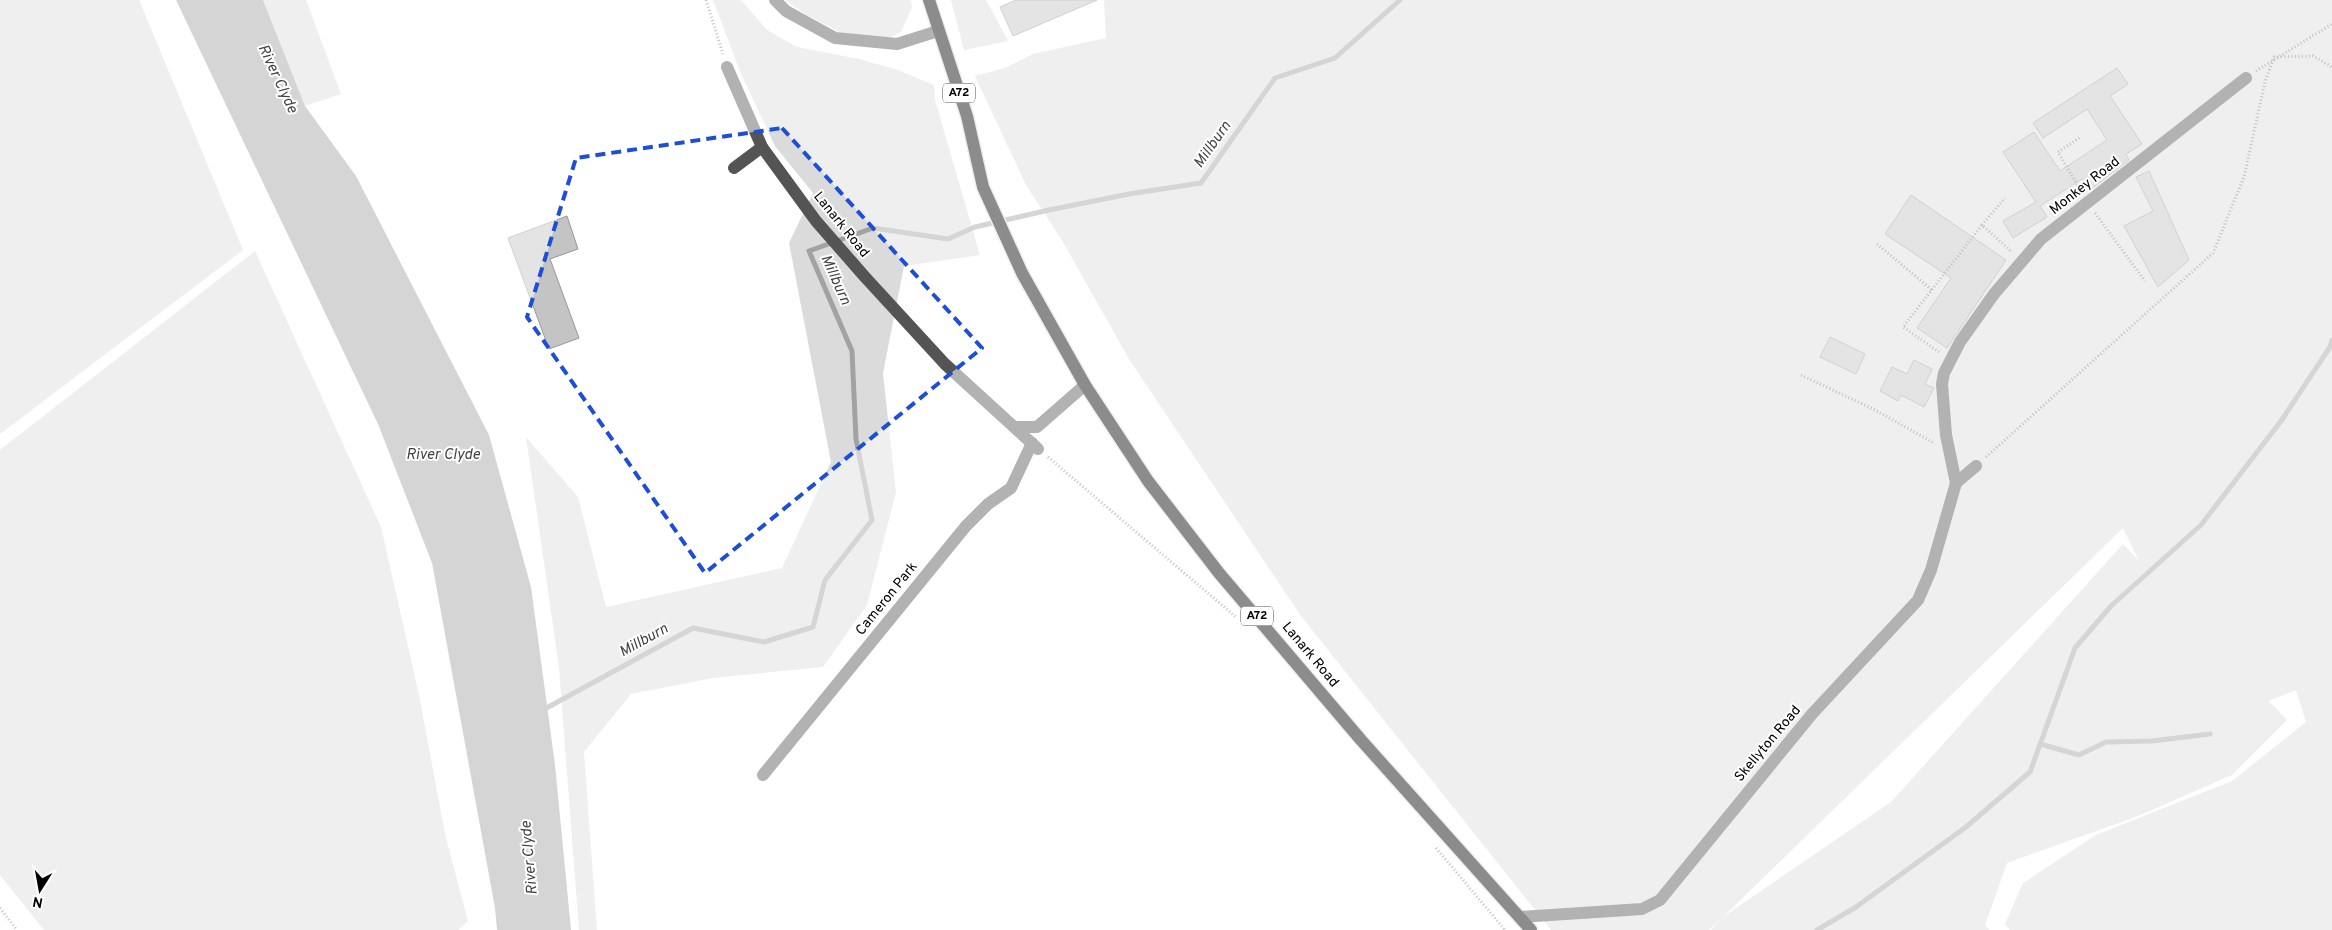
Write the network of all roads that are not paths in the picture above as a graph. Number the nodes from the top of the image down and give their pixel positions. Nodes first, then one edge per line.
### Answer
1 (775, 0) edge
2 (929, 0) edge
3 (938, 31) junction
4 (727, 67) road end
5 (2246, 78) road end
6 (762, 147) junction
7 (734, 168) dead end
8 (1085, 385) junction
9 (1015, 427) junction
10 (1035, 446) joint
11 (1976, 466) road end
12 (1956, 483) junction
13 (763, 775) dead end
14 (1520, 917) junction
15 (1531, 930) edge

1 - 3 street
2 - 3 main road, Lanark Road / A72
3 - 8 main road, Lanark Road / A72
4 - 6 street, Lanark Road
5 - 12 street, Monkey Road
6 - 7 street
6 - 9 street, Lanark Road
8 - 9 street
8 - 14 main road, Lanark Road / A72
9 - 10 street, Lanark Road
10 - 13 street, Cameron Park
11 - 12 street
12 - 14 street, Skellyton Road
14 - 15 main road, Lanark Road / A72

